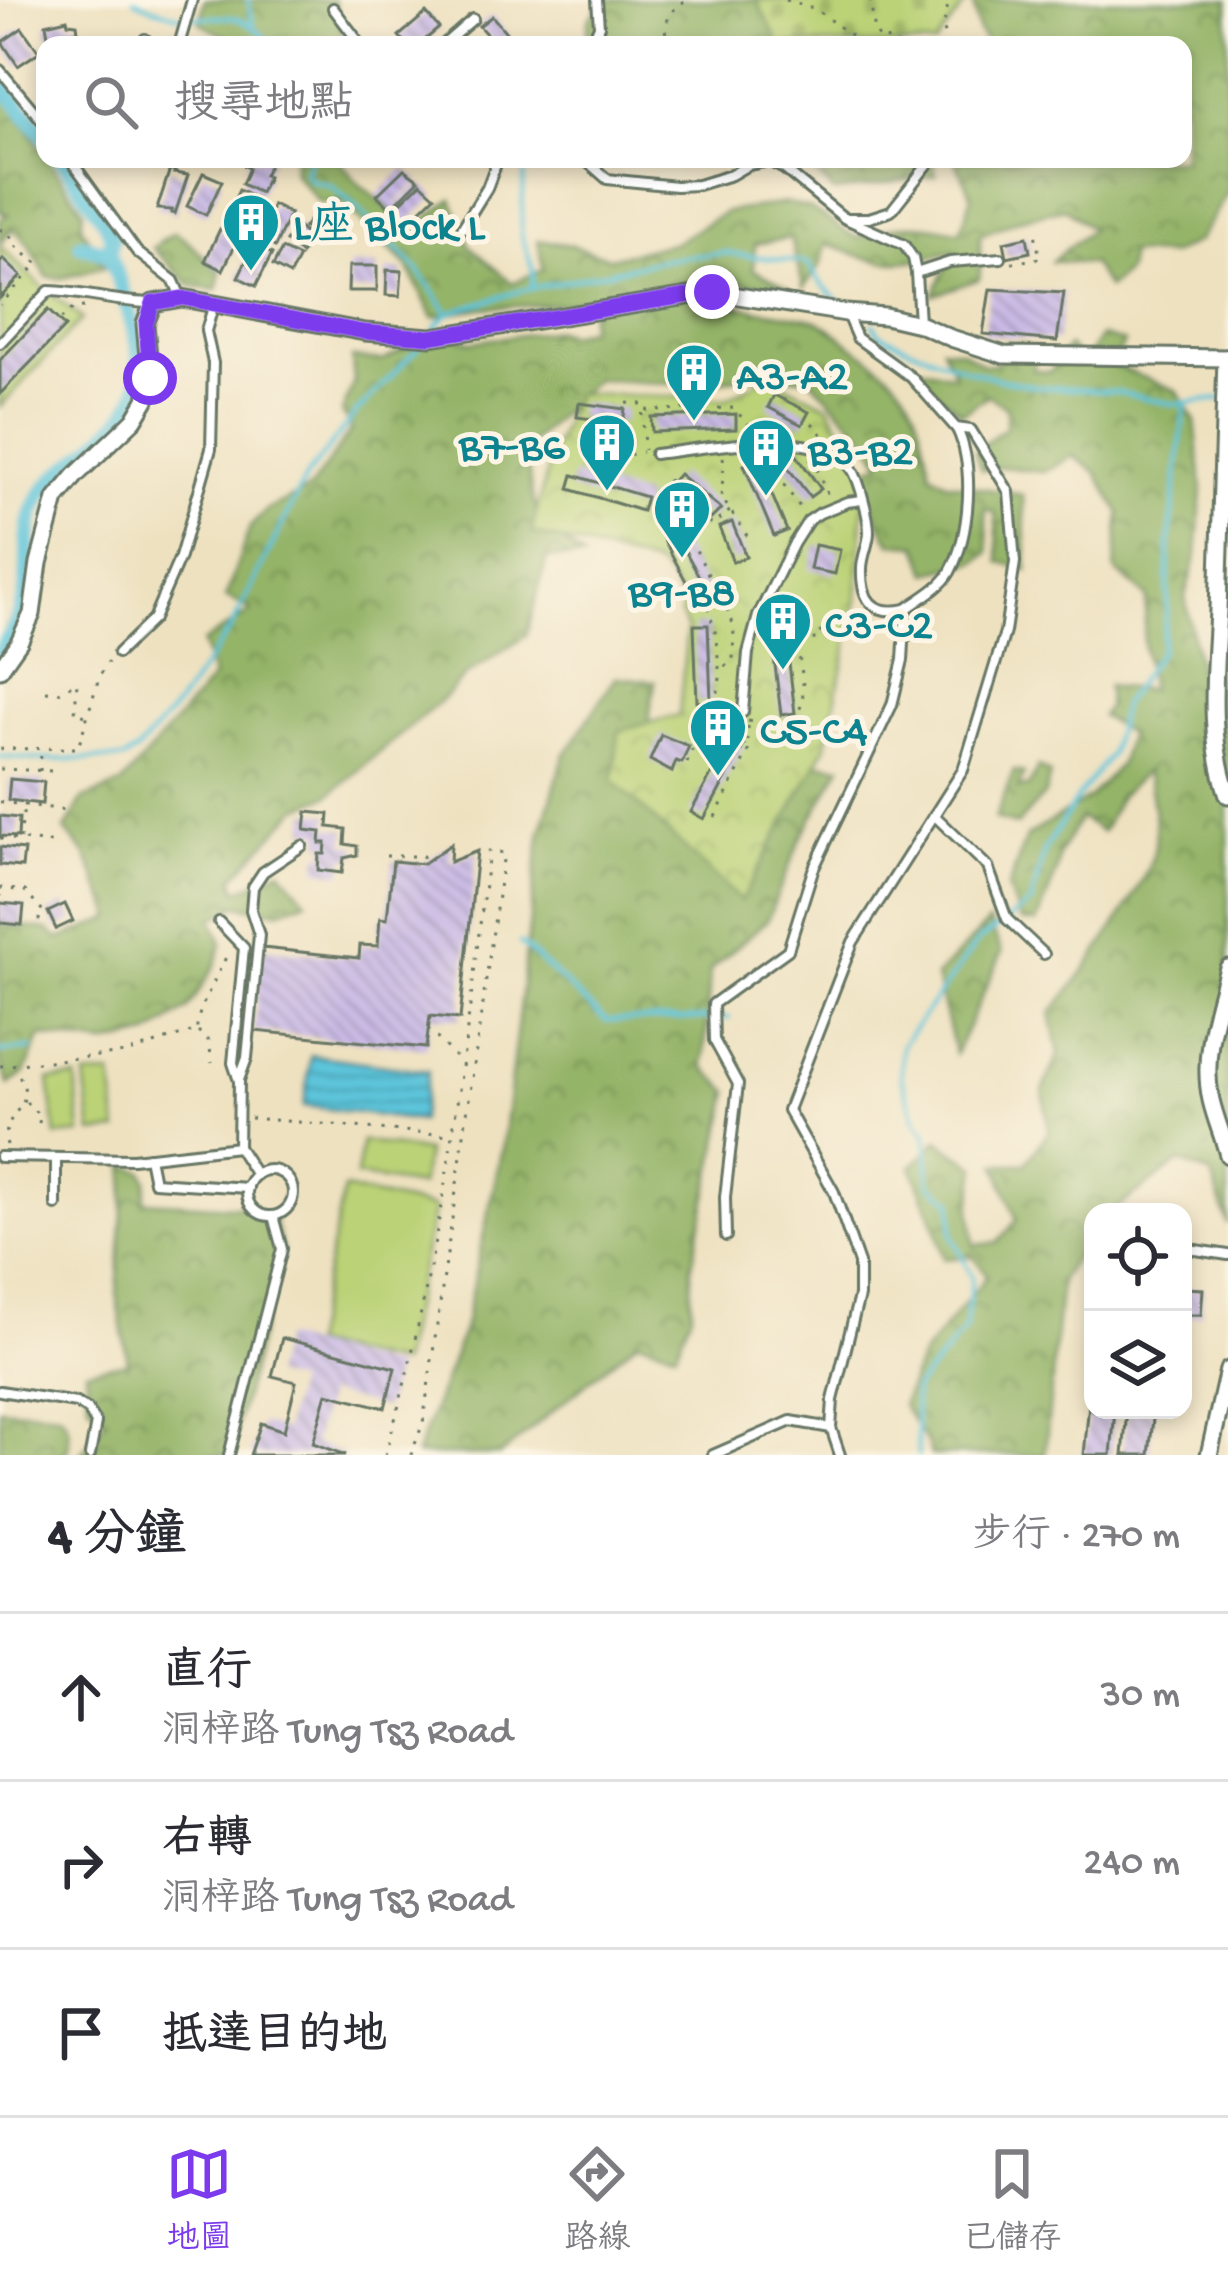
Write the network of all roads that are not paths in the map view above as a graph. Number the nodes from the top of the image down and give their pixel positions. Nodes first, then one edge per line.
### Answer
1 (191, 0) edge
2 (597, 0) edge
3 (333, 8) dead end
4 (473, 19) dead end
5 (182, 36) edge
6 (355, 36) edge
7 (453, 36) edge
8 (594, 36) edge
9 (0, 70) edge
10 (36, 113) edge
11 (495, 168) edge
12 (594, 168) edge
13 (743, 168) edge
14 (782, 168) edge
15 (925, 168) edge
16 (78, 170) edge
17 (844, 218) junction
18 (461, 230) dead end
19 (1000, 258) road end
20 (916, 274) junction
21 (182, 298) junction
22 (147, 303) junction
23 (214, 305) junction
24 (846, 314) junction
25 (919, 324) junction
26 (0, 343) edge
27 (1227, 358) edge
28 (956, 428) junction
29 (655, 454) road end
30 (862, 500) junction
31 (906, 609) junction
32 (118, 653) road end
33 (0, 669) edge
34 (744, 717) road end
35 (1228, 795) edge
36 (934, 815) junction
37 (302, 846) dead end
38 (219, 922) dead end
39 (1044, 954) dead end
40 (1228, 968) edge
41 (239, 1081) junction
42 (238, 1147) junction
43 (1228, 1155) edge
44 (149, 1157) junction
45 (5, 1158) edge
46 (56, 1159) junction
47 (256, 1175) junction
48 (248, 1188) junction
49 (56, 1205) dead end
50 (273, 1216) junction
51 (726, 1236) dead end
52 (1192, 1249) edge
53 (1228, 1255) edge
54 (1228, 1370) edge
55 (0, 1391) edge
56 (831, 1428) junction
57 (90, 1455) edge
58 (229, 1455) edge
59 (713, 1455) edge
60 (840, 1455) edge
61 (1209, 1455) edge

1 - 5 lane
2 - 8 lane
3 - 6 lane
4 - 7 lane
9 - 10 lane
11 - 18 lane
12 - 13 lane
14 - 17 lane
15 - 17 lane
16 - 21 lane
17 - 20 lane
19 - 20 lane
20 - 25 lane
21 - 22 street
21 - 23 street
22 - 26 lane
22 - 33 street
23 - 24 street
23 - 32 lane
24 - 25 street
24 - 28 lane
25 - 27 street
27 - 35 street
28 - 31 lane
28 - 36 lane
29 - 30 lane
30 - 31 lane
30 - 34 lane
31 - 51 lane
36 - 39 lane
36 - 56 lane
37 - 41 lane
38 - 41 lane
40 - 43 street
41 - 42 lane
42 - 44 lane
42 - 47 lane
44 - 46 lane
44 - 48 lane
45 - 46 lane
46 - 49 lane
47 - 48 lane
47 - 50 lane
48 - 50 lane
50 - 58 lane
52 - 53 lane
54 - 61 street
55 - 57 lane
56 - 59 lane
56 - 60 lane

